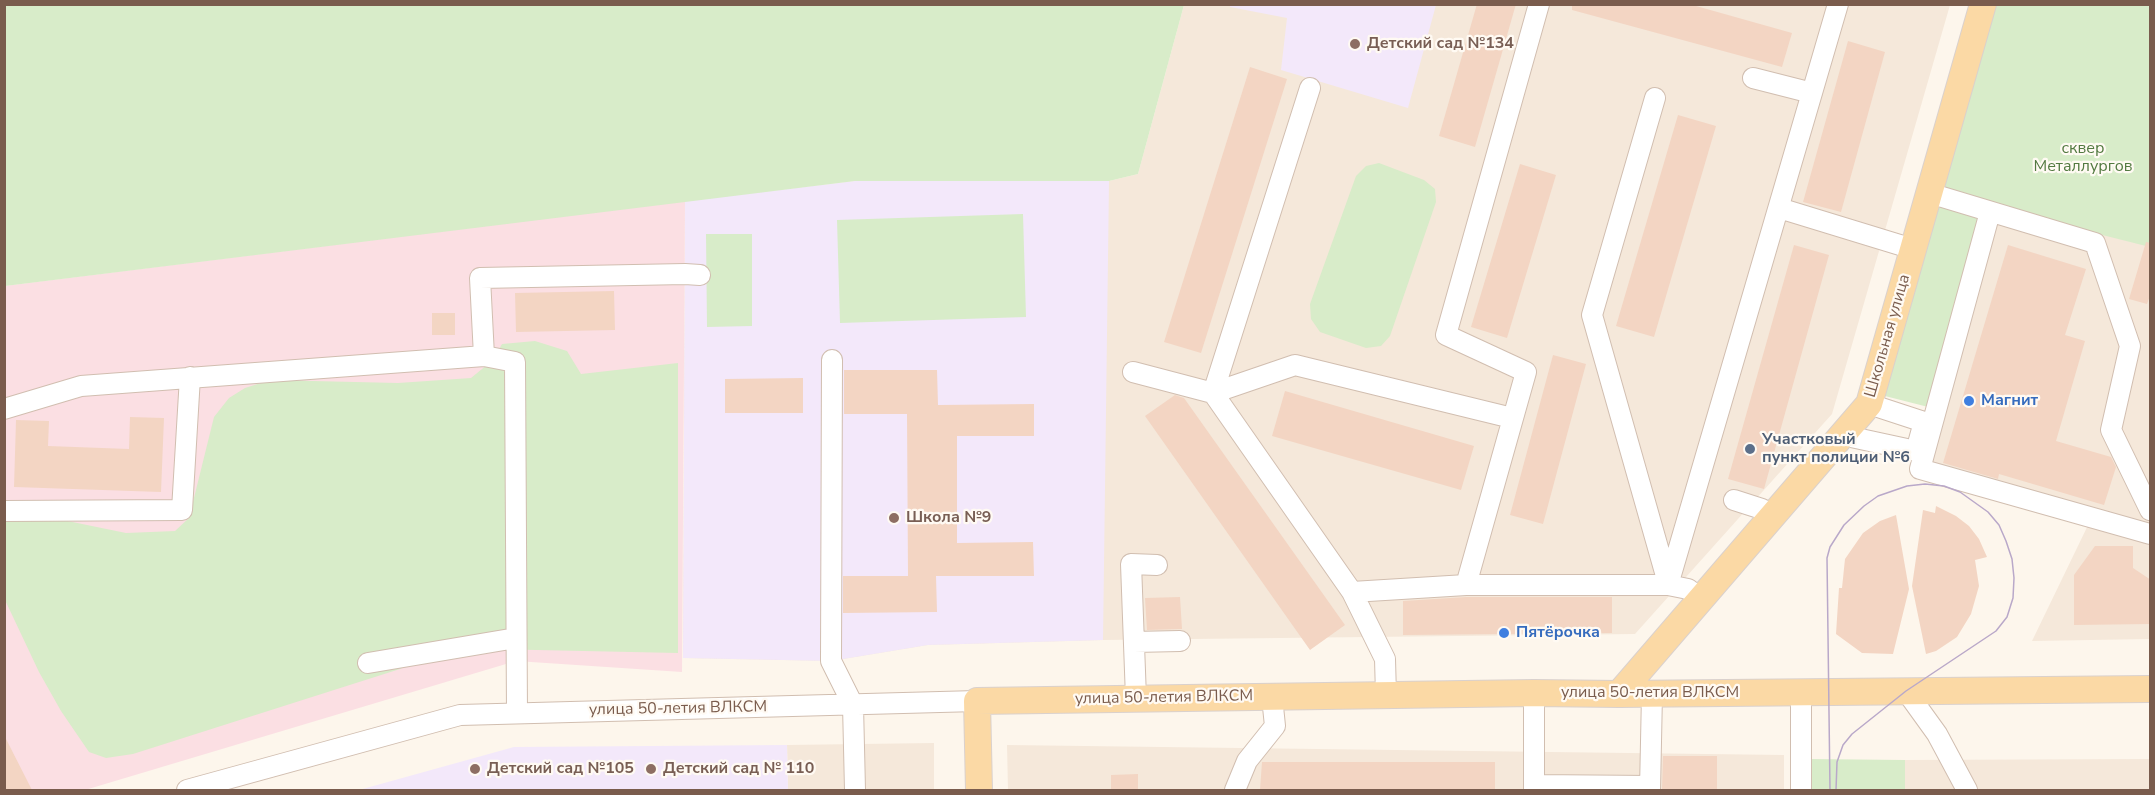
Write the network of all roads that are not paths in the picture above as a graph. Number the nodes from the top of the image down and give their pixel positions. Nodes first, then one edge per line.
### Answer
1 (1539, 4) edge
2 (1983, 4) edge
3 (1835, 5) edge
4 (1753, 78) dead end
5 (1310, 88) dead end
6 (1812, 93) junction
7 (1655, 98) dead end
8 (1929, 193) junction
9 (1779, 208) junction
10 (1990, 212) junction
11 (1913, 249) junction
12 (700, 275) dead end
13 (484, 356) junction
14 (832, 360) dead end
15 (1133, 372) dead end
16 (190, 377) junction
17 (1213, 393) junction
18 (1869, 404) junction
19 (4, 409) edge
20 (1512, 418) junction
21 (1842, 435) junction
22 (1734, 500) dead end
23 (2151, 510) edge
24 (4, 511) edge
25 (1770, 518) junction
26 (2151, 534) edge
27 (1157, 565) dead end
28 (1466, 585) junction
29 (1668, 585) junction
30 (1352, 592) junction
31 (1701, 599) junction
32 (516, 638) junction
33 (1180, 641) dead end
34 (1134, 642) junction
35 (368, 663) dead end
36 (2151, 689) edge
37 (1906, 691) junction
38 (1801, 692) junction
39 (1534, 693) junction
40 (1619, 694) junction
41 (1652, 694) junction
42 (1386, 695) junction
43 (1272, 697) junction
44 (1136, 698) junction
45 (977, 701) junction
46 (854, 705) junction
47 (517, 713) junction
48 (1534, 788) edge
49 (1650, 788) edge
50 (187, 790) edge
51 (855, 790) edge
52 (979, 790) edge
53 (1235, 790) edge
54 (1801, 790) edge
55 (1967, 790) edge

1 - 20 street
2 - 8 main road, Школьная улица
3 - 6 street
4 - 6 street
5 - 17 street
6 - 9 street
7 - 29 street
8 - 10 street
8 - 11 main road, Школьная улица
9 - 11 street
9 - 29 street
10 - 23 street
10 - 26 street
11 - 18 main road, Школьная улица
12 - 13 street
13 - 16 street
13 - 32 street
14 - 46 street
15 - 17 street
16 - 19 street
16 - 24 street
17 - 20 street
17 - 30 street
18 - 21 main road, Школьная улица
18 - 21 street
20 - 28 street
21 - 25 main road, Школьная улица
22 - 25 street
25 - 31 main road, Школьная улица
27 - 34 street
28 - 29 street
28 - 30 street
29 - 31 street
30 - 42 street
31 - 40 main road, Школьная улица
32 - 35 street
32 - 47 street
33 - 34 street
34 - 44 street
36 - 37 main road, улица 50-летия ВЛКСМ
37 - 38 main road, улица 50-летия ВЛКСМ
37 - 55 street
38 - 41 main road, улица 50-летия ВЛКСМ
38 - 54 street
39 - 40 main road, улица 50-летия ВЛКСМ
39 - 42 main road, улица 50-летия ВЛКСМ
39 - 48 street
40 - 41 main road, улица 50-летия ВЛКСМ
41 - 49 street
42 - 43 main road, улица 50-летия ВЛКСМ
43 - 44 main road, улица 50-летия ВЛКСМ
43 - 53 street
44 - 45 main road, улица 50-летия ВЛКСМ
45 - 46 street, улица 50-летия ВЛКСМ
45 - 52 main road
46 - 47 street, улица 50-летия ВЛКСМ
46 - 51 street
47 - 50 street, улица 50-летия ВЛКСМ
48 - 49 street

